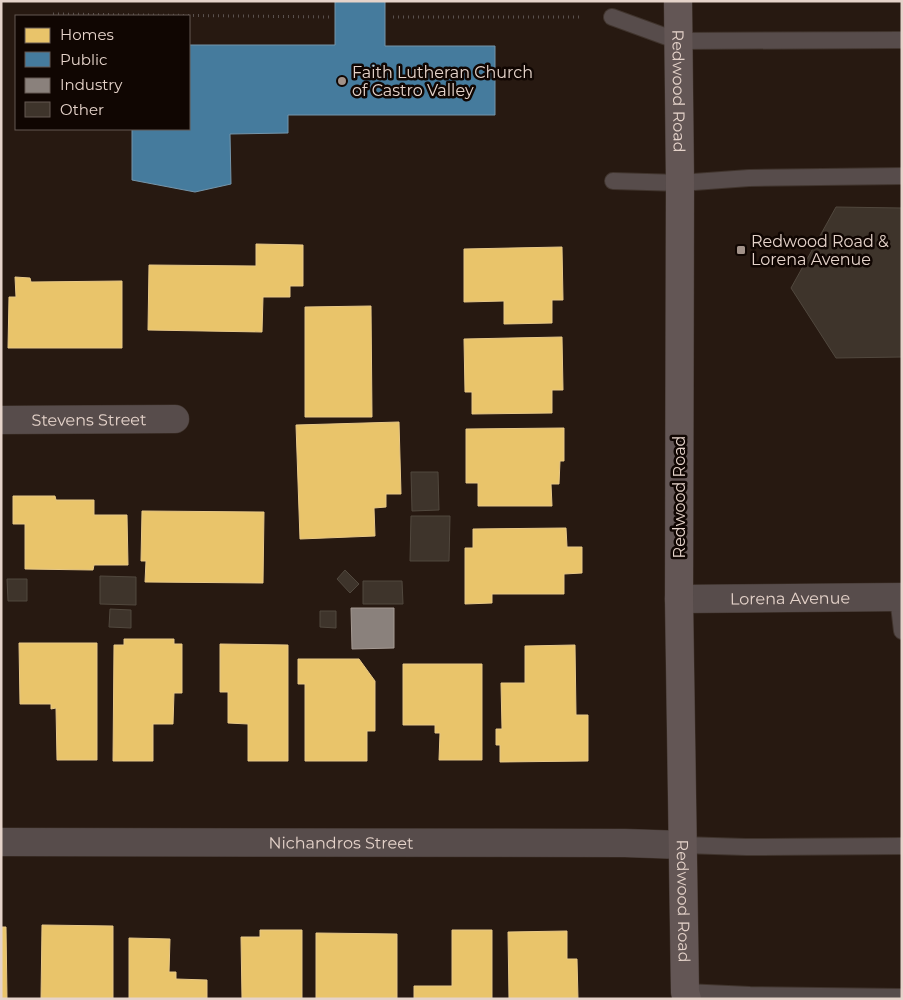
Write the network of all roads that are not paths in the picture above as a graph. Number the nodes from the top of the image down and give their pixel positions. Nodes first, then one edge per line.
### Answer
1 (678, 1) edge
2 (612, 17) road end
3 (902, 40) edge
4 (678, 41) junction
5 (902, 176) edge
6 (613, 180) dead end
7 (680, 183) junction
8 (175, 419) dead end
9 (1, 420) edge
10 (900, 597) edge
11 (679, 599) junction
12 (902, 630) edge
13 (1, 842) edge
14 (682, 845) junction
15 (902, 846) edge
16 (684, 996) edge
17 (902, 997) edge

1 - 4 main road, Redwood Road
2 - 4 lane
3 - 4 lane
4 - 7 main road, Redwood Road
5 - 7 lane
6 - 7 lane
7 - 11 main road, Redwood Road
8 - 9 street, Stevens Street
10 - 11 street, Lorena Avenue
10 - 12 lane
11 - 14 main road, Redwood Road
13 - 14 street, Nichandros Street
14 - 15 lane
14 - 16 main road, Redwood Road
16 - 17 lane

